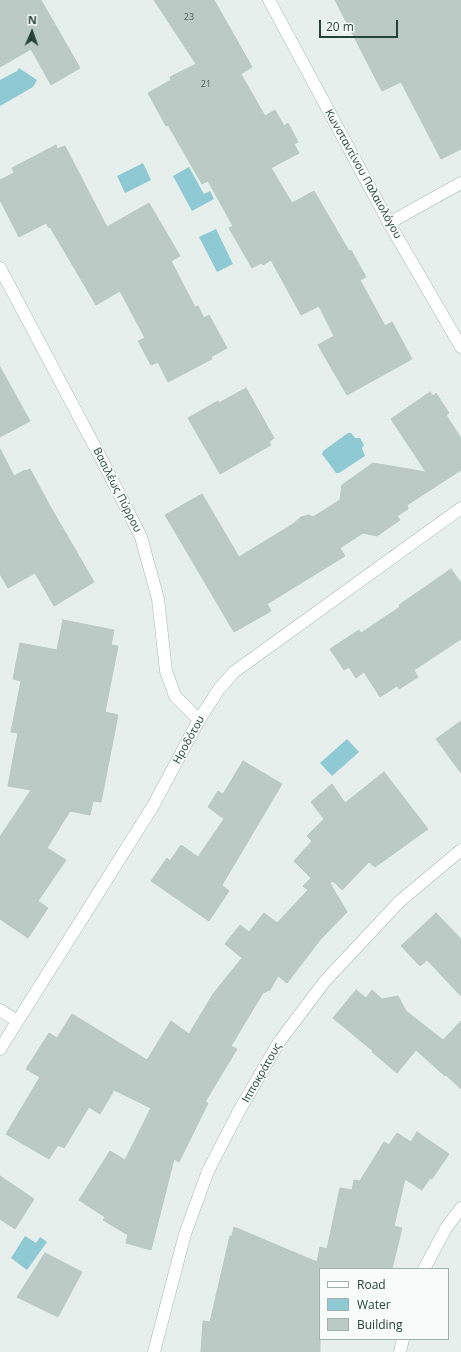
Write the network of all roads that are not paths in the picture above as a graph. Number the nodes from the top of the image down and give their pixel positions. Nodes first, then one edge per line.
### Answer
1 (269, 0) edge
2 (461, 183) edge
3 (389, 223) junction
4 (0, 268) edge
5 (461, 346) edge
6 (461, 508) edge
7 (199, 720) junction
8 (461, 850) edge
9 (0, 1010) edge
10 (17, 1021) junction
11 (0, 1049) edge
12 (461, 1208) edge
13 (425, 1268) edge
14 (403, 1340) edge
15 (154, 1352) edge
16 (400, 1352) edge

1 - 3 street, Κωνσταντίνου Παλαιολόγου
2 - 3 street
3 - 5 street, Κωνσταντίνου Παλαιολόγου
4 - 7 street, Βασιλέως Πύρρου
6 - 7 street, Ηροδότου
7 - 10 street, Ηροδότου
8 - 15 street, Ιπποκράτους
9 - 10 street
10 - 11 street, Ηροδότου
12 - 13 street
14 - 16 street

